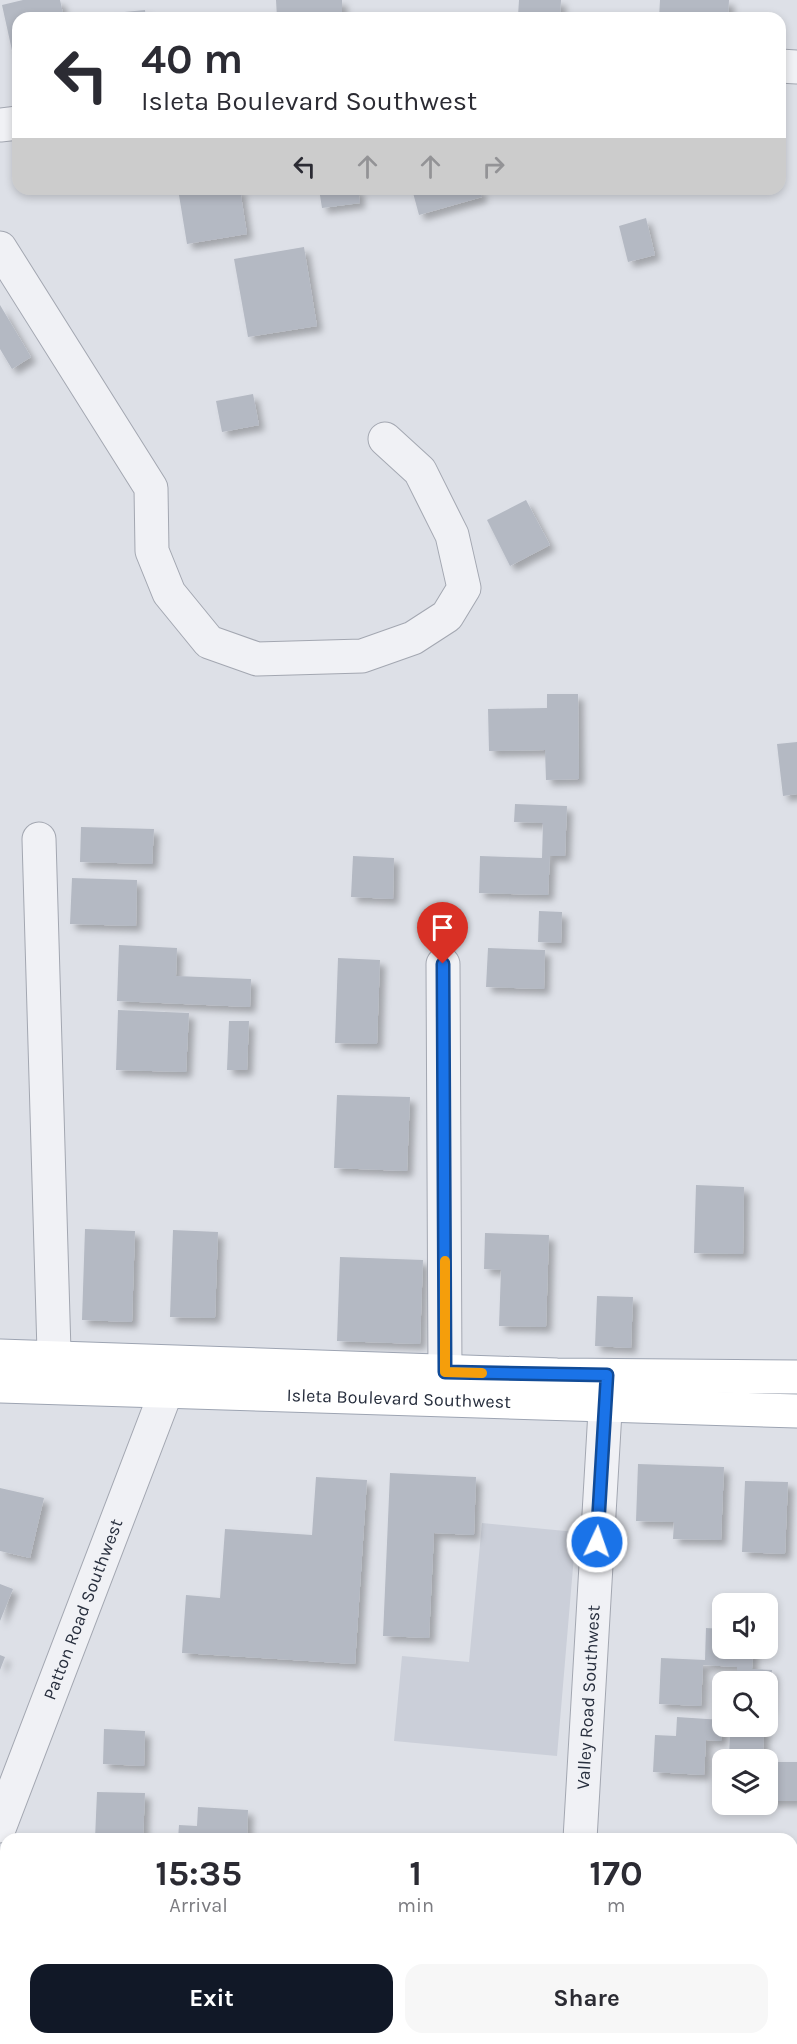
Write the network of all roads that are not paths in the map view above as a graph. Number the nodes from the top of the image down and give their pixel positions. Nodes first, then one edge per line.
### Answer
1 (0, 248) edge
2 (385, 439) dead end
3 (39, 839) dead end
4 (443, 964) dead end
5 (0, 1356) edge
6 (445, 1372) junction
7 (55, 1373) junction
8 (797, 1377) edge
9 (0, 1386) edge
10 (606, 1390) junction
11 (166, 1392) junction
12 (797, 1411) edge
13 (0, 1826) edge
14 (580, 1833) edge

1 - 2 street
3 - 7 street
4 - 6 street
5 - 7 main road, Isleta Boulevard Southwest
6 - 7 main road, Isleta Boulevard Southwest
6 - 10 main road, Isleta Boulevard Southwest
7 - 9 main road, Isleta Boulevard Southwest
7 - 11 main road, Isleta Boulevard Southwest
8 - 10 main road, Isleta Boulevard Southwest
10 - 11 main road, Isleta Boulevard Southwest
10 - 12 main road, Isleta Boulevard Southwest
10 - 14 street, Valley Road Southwest
11 - 13 street, Patton Road Southwest

